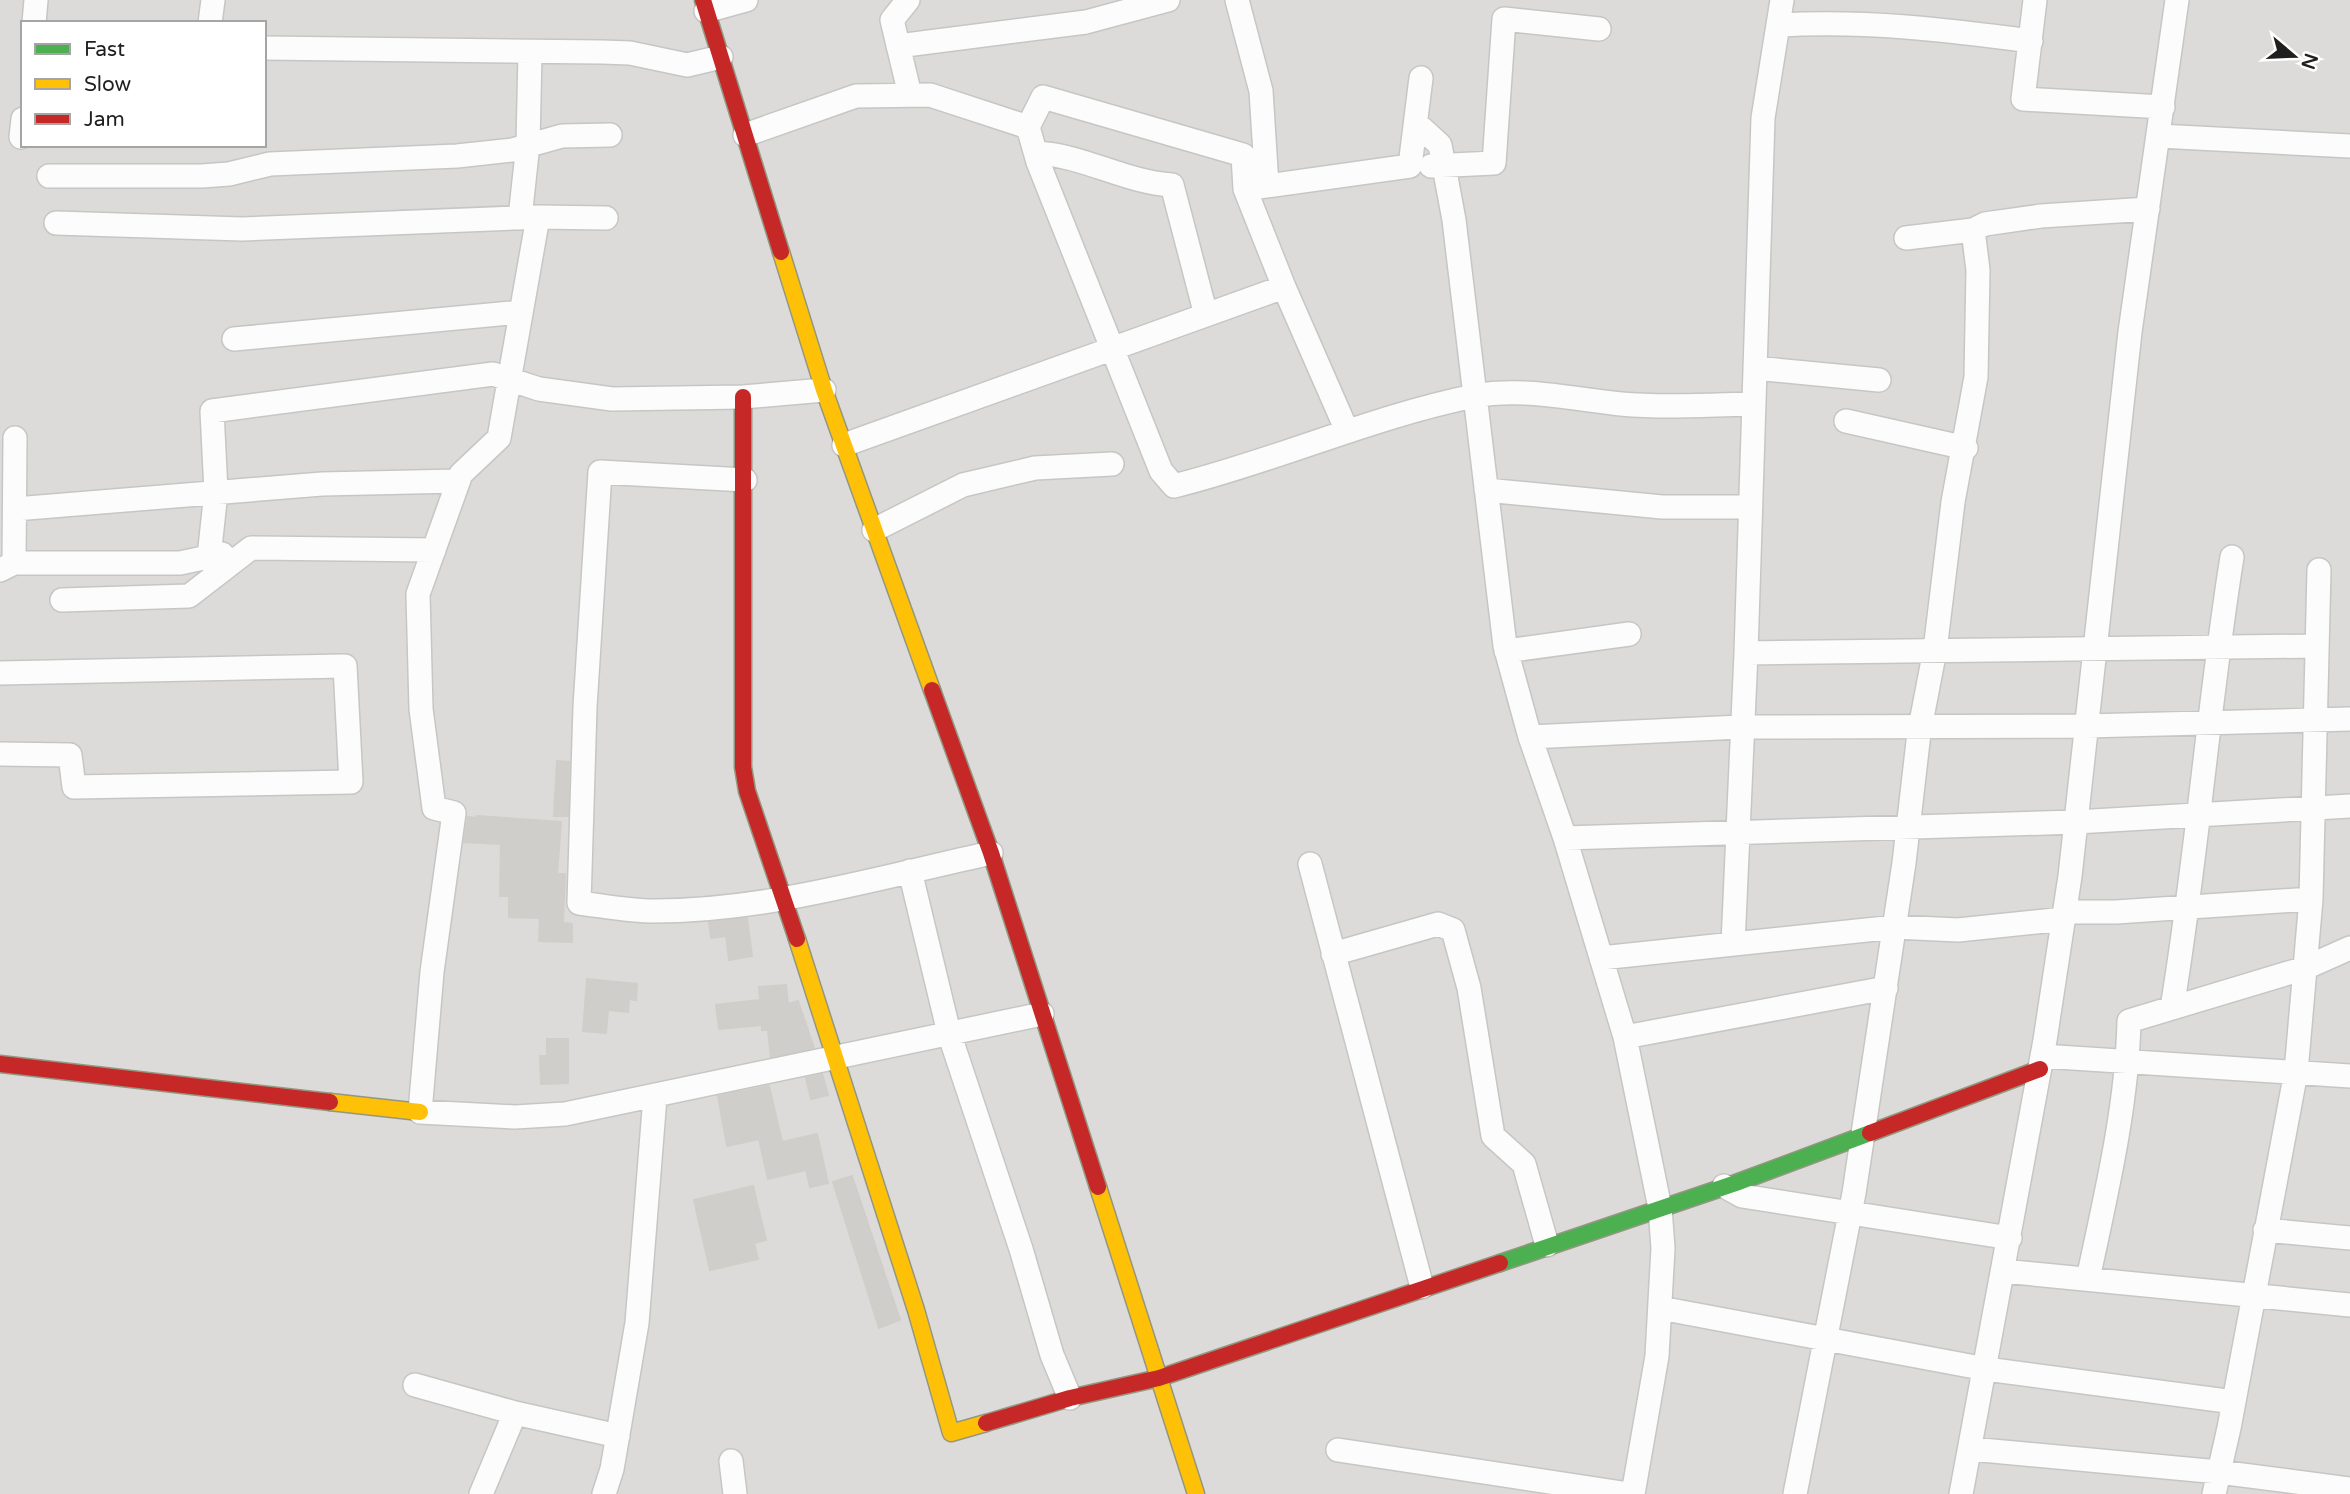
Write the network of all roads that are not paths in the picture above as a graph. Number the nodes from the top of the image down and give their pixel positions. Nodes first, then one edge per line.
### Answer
1 (36, 0) edge
2 (213, 0) edge
3 (746, 0) edge
4 (908, 0) edge
5 (1168, 0) edge
6 (1237, 0) edge
7 (1782, 0) edge
8 (2035, 0) edge
9 (2177, 0) edge
10 (705, 6) edge
11 (1503, 9) edge
12 (34, 21) edge
13 (210, 21) edge
14 (1780, 25) junction
15 (1599, 29) dead end
16 (2031, 41) junction
17 (898, 46) junction
18 (266, 48) edge
19 (530, 53) junction
20 (721, 57) junction
21 (1421, 78) dead end
22 (910, 95) junction
23 (2163, 107) junction
24 (1416, 123) junction
25 (1028, 127) junction
26 (610, 135) dead end
27 (745, 135) junction
28 (2159, 136) junction
29 (528, 144) junction
30 (2350, 146) edge
31 (1036, 153) junction
32 (1410, 166) junction
33 (1443, 166) junction
34 (49, 176) dead end
35 (1256, 188) junction
36 (2148, 209) junction
37 (529, 217) junction
38 (606, 218) dead end
39 (56, 223) dead end
40 (1973, 230) junction
41 (1906, 238) dead end
42 (1284, 287) junction
43 (521, 312) junction
44 (1206, 315) junction
45 (234, 339) dead end
46 (1114, 348) junction
47 (1755, 368) junction
48 (509, 379) junction
49 (1879, 380) dead end
50 (824, 390) junction
51 (1475, 396) junction
52 (743, 397) junction
53 (1754, 404) junction
54 (1846, 421) dead end
55 (1347, 431) junction
56 (15, 438) dead end
57 (844, 445) junction
58 (1966, 448) junction
59 (1112, 464) dead end
60 (745, 480) junction
61 (458, 481) junction
62 (1486, 490) junction
63 (216, 492) junction
64 (1750, 507) junction
65 (15, 509) junction
66 (874, 530) junction
67 (251, 548) junction
68 (434, 550) junction
69 (209, 556) junction
70 (2232, 557) dead end
71 (7, 566) edge
72 (2319, 570) dead end
73 (62, 600) dead end
74 (1629, 634) dead end
75 (2317, 646) junction
76 (2218, 647) junction
77 (2095, 649) junction
78 (1935, 650) junction
79 (1506, 651) junction
80 (1746, 653) junction
81 (0, 673) edge
82 (2350, 719) edge
83 (2315, 720) junction
84 (2211, 723) junction
85 (1920, 724) junction
86 (2086, 726) junction
87 (1740, 727) junction
88 (1530, 737) junction
89 (0, 754) edge
90 (2350, 806) edge
91 (2313, 808) junction
92 (2201, 815) junction
93 (2076, 822) junction
94 (1909, 826) junction
95 (1736, 832) junction
96 (1565, 838) junction
97 (990, 853) junction
98 (1310, 864) dead end
99 (910, 871) junction
100 (781, 898) junction
101 (2311, 899) junction
102 (2189, 906) junction
103 (2064, 916) junction
104 (1895, 927) junction
105 (1733, 944) junction
106 (2350, 948) edge
107 (1333, 954) junction
108 (1601, 957) junction
109 (2305, 968) junction
110 (1886, 988) junction
111 (2172, 1008) junction
112 (1042, 1014) junction
113 (949, 1033) junction
114 (1625, 1037) junction
115 (837, 1059) junction
116 (2041, 1062) junction
117 (2128, 1062) junction
118 (0, 1064) edge
119 (2296, 1072) junction
120 (2350, 1076) edge
121 (655, 1097) junction
122 (420, 1112) junction
123 (1863, 1135) junction
124 (1724, 1186) junction
125 (1660, 1208) junction
126 (1850, 1212) junction
127 (2265, 1230) junction
128 (2010, 1238) junction
129 (2350, 1238) edge
130 (1547, 1245) junction
131 (2003, 1271) junction
132 (2088, 1279) junction
133 (1422, 1287) junction
134 (2252, 1296) junction
135 (2350, 1305) edge
136 (1660, 1308) junction
137 (1826, 1339) junction
138 (1986, 1369) junction
139 (1159, 1378) junction
140 (415, 1385) dead end
141 (1070, 1398) junction
142 (2234, 1402) junction
143 (515, 1413) junction
144 (618, 1436) junction
145 (1971, 1449) junction
146 (1338, 1450) dead end
147 (731, 1461) dead end
148 (2216, 1483) edge
149 (2350, 1489) edge
150 (481, 1494) edge
151 (604, 1494) edge
152 (735, 1494) edge
153 (1196, 1494) edge
154 (1631, 1494) edge
155 (1795, 1494) edge
156 (1961, 1494) edge

1 - 12 street
2 - 13 street
3 - 10 street
4 - 17 street
5 - 17 street
6 - 35 street
7 - 14 street
8 - 16 street
9 - 23 street
10 - 20 street
11 - 15 street
11 - 33 street
14 - 16 street
14 - 47 street
16 - 23 street
17 - 22 street
18 - 19 street
19 - 20 street
19 - 29 street
20 - 27 street
21 - 24 street
22 - 25 street
22 - 27 street
23 - 28 street
24 - 32 street
24 - 33 street
25 - 31 street
25 - 35 street
26 - 29 street
27 - 50 street
28 - 30 street
28 - 36 street
29 - 34 street
29 - 37 street
31 - 44 street
31 - 46 street
32 - 33 street
32 - 35 street
33 - 51 street
35 - 42 street
36 - 40 street
36 - 77 street
37 - 38 street
37 - 39 street
37 - 43 street
40 - 41 street
40 - 58 street
42 - 44 street
42 - 55 street
43 - 45 street
43 - 48 street
44 - 46 street
46 - 55 street
46 - 57 street
47 - 49 street
47 - 53 street
48 - 52 street
48 - 61 street
48 - 63 street
50 - 52 street
50 - 57 street
51 - 53 street
51 - 55 street
51 - 62 street
52 - 60 street
53 - 64 street
54 - 58 street
56 - 65 street
57 - 66 street
58 - 78 street
59 - 66 street
60 - 100 street
60 - 100 street
61 - 63 street
61 - 68 street
62 - 64 street
62 - 79 street
63 - 65 street
63 - 69 street
64 - 80 street
65 - 71 street
66 - 97 street
67 - 68 street
67 - 69 street
67 - 73 street
68 - 122 street
69 - 71 street
70 - 76 street
72 - 75 street
74 - 79 street
75 - 76 street
75 - 83 street
76 - 77 street
76 - 84 street
77 - 78 street
77 - 86 street
78 - 80 street
78 - 85 street
79 - 88 street
80 - 87 street
81 - 89 street
82 - 83 street
83 - 84 street
83 - 91 street
84 - 86 street
84 - 92 street
85 - 86 street
85 - 87 street
85 - 94 street
86 - 93 street
87 - 88 street
87 - 95 street
88 - 96 street
90 - 91 street
91 - 92 street
91 - 101 street
92 - 93 street
92 - 102 street
93 - 94 street
93 - 103 street
94 - 95 street
94 - 104 street
95 - 96 street
95 - 105 street
96 - 108 street
97 - 99 street
97 - 112 street
98 - 107 street
99 - 100 street
99 - 113 street
100 - 115 street
101 - 102 street
101 - 109 street
102 - 103 street
102 - 111 street
103 - 104 street
103 - 116 street
104 - 105 street
104 - 110 street
105 - 108 street
106 - 109 street
107 - 130 street
107 - 133 street
108 - 114 street
109 - 111 street
109 - 119 street
110 - 114 street
110 - 123 street
111 - 117 street
112 - 113 street
112 - 139 street
113 - 115 street
113 - 141 street
114 - 125 street
115 - 121 street
115 - 141 street
116 - 117 street
116 - 123 street
116 - 128 street
117 - 119 street
117 - 132 street
118 - 122 street
119 - 120 street
119 - 127 street
121 - 122 street
121 - 144 street
123 - 124 street
123 - 126 street
124 - 125 street
124 - 126 street
125 - 130 street
125 - 136 street
126 - 128 street
126 - 137 street
127 - 129 street
127 - 134 street
128 - 131 street
130 - 133 street
131 - 132 street
131 - 138 street
132 - 134 street
133 - 139 street
134 - 135 street
134 - 142 street
136 - 137 street
136 - 154 street
137 - 138 street
137 - 155 street
138 - 142 street
138 - 145 street
139 - 141 street
139 - 153 street
140 - 143 street
142 - 148 street
143 - 144 street
143 - 150 street
144 - 151 street
145 - 148 street
145 - 156 street
146 - 154 street
147 - 152 street
148 - 149 street

